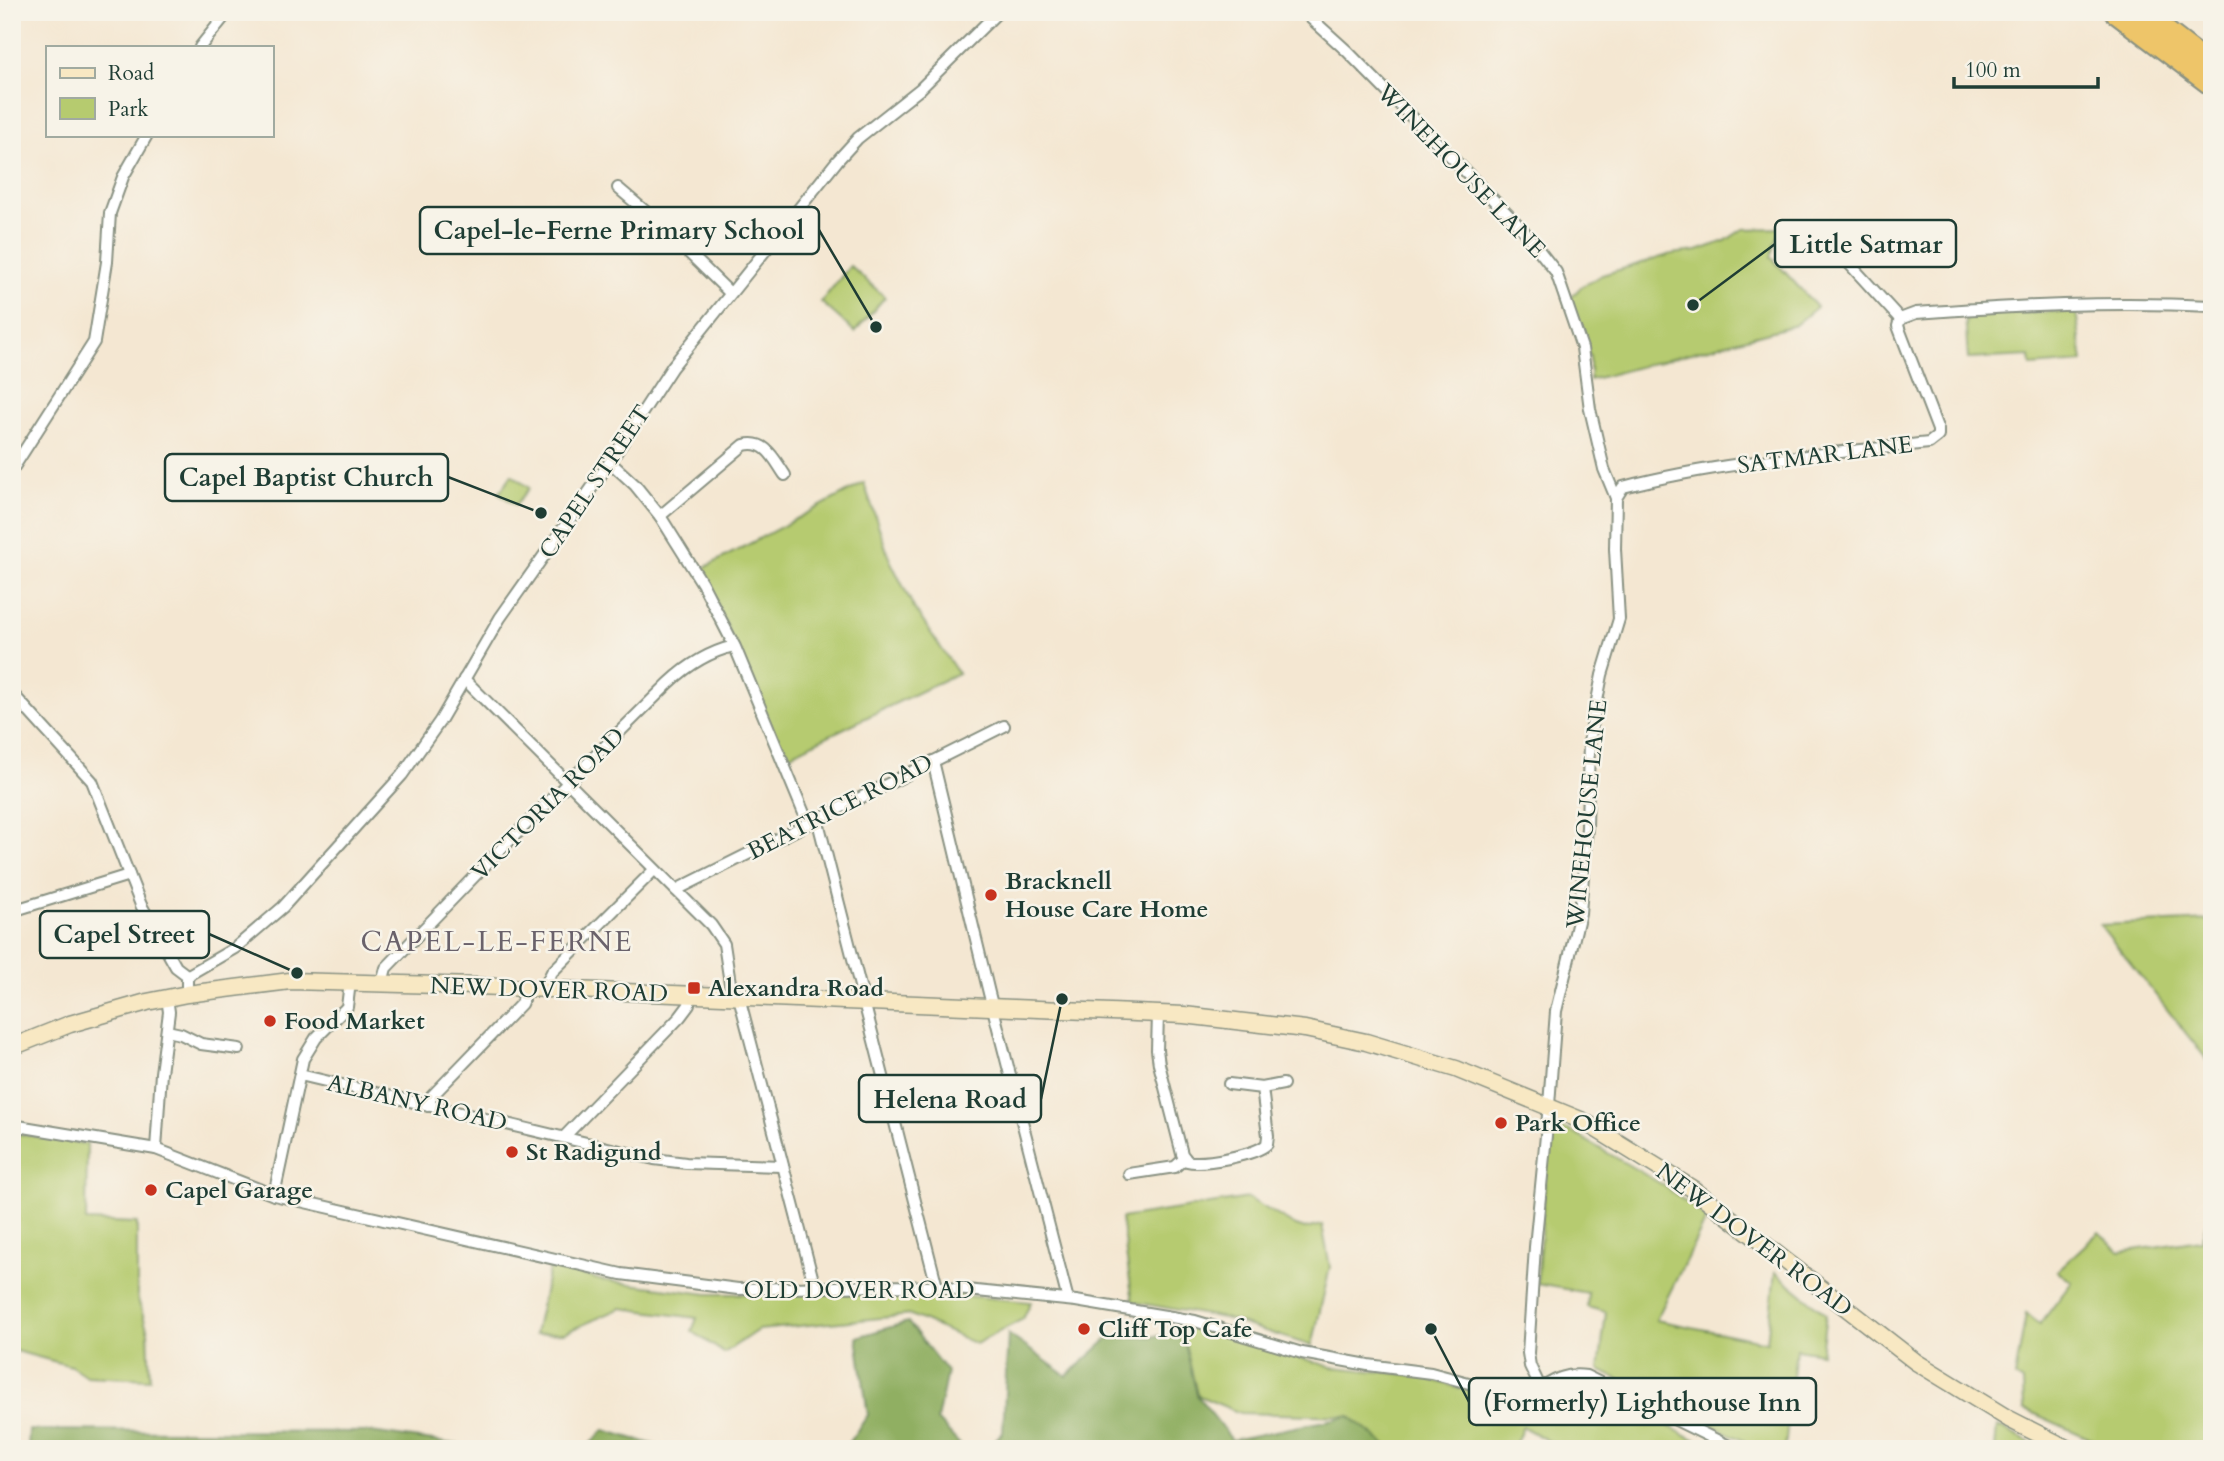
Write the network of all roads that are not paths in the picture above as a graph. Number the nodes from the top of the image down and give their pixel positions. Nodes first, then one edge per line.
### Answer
1 (228, 12) edge
2 (998, 12) edge
3 (1304, 12) edge
4 (2114, 12) edge
5 (2142, 12) edge
6 (201, 46) edge
7 (2212, 66) edge
8 (2212, 86) edge
9 (146, 136) edge
10 (618, 188) dead end
11 (1823, 235) dead end
12 (730, 293) junction
13 (2212, 306) edge
14 (1900, 319) junction
15 (610, 462) junction
16 (12, 470) edge
17 (785, 475) dead end
18 (1616, 498) junction
19 (660, 516) junction
20 (734, 646) junction
21 (464, 679) junction
22 (12, 693) edge
23 (1004, 726) dead end
24 (933, 761) junction
25 (568, 783) junction
26 (813, 821) junction
27 (654, 870) junction
28 (130, 875) junction
29 (676, 890) junction
30 (12, 911) edge
31 (188, 976) junction
32 (350, 982) junction
33 (382, 983) junction
34 (523, 988) junction
35 (548, 990) junction
36 (187, 993) junction
37 (690, 995) junction
38 (736, 996) junction
39 (167, 998) junction
40 (865, 1002) junction
41 (993, 1006) junction
42 (1158, 1014) junction
43 (167, 1031) junction
44 (12, 1047) edge
45 (239, 1049) dead end
46 (300, 1075) junction
47 (1229, 1084) dead end
48 (1283, 1084) dead end
49 (1262, 1088) junction
50 (1549, 1105) junction
51 (428, 1106) junction
52 (12, 1125) edge
53 (564, 1137) junction
54 (156, 1149) junction
55 (1185, 1158) junction
56 (782, 1166) junction
57 (1129, 1174) dead end
58 (275, 1195) junction
59 (937, 1287) junction
60 (815, 1289) junction
61 (1068, 1300) junction
62 (1540, 1387) junction
63 (1735, 1449) edge
64 (2068, 1449) edge

1 - 6 street
2 - 12 street, CAPEL STREET
3 - 18 street, WINEHOUSE LANE
4 - 8 highway
5 - 7 highway
9 - 16 street
10 - 12 street
11 - 14 street
12 - 15 street, CAPEL STREET
13 - 14 street
14 - 18 street, SATMAR LANE
15 - 19 street
15 - 21 street, CAPEL STREET
17 - 19 street
18 - 50 street, WINEHOUSE LANE
19 - 20 street
20 - 25 street, VICTORIA ROAD
20 - 26 street
21 - 25 street
21 - 31 street, CAPEL STREET
22 - 28 street
23 - 24 street, BEATRICE ROAD
24 - 26 street, BEATRICE ROAD
24 - 41 street
25 - 27 street
25 - 33 street, VICTORIA ROAD
26 - 29 street, BEATRICE ROAD
26 - 40 street
27 - 29 street
27 - 35 street
28 - 30 street
28 - 31 street
29 - 38 street
31 - 36 street
32 - 33 main road, NEW DOVER ROAD
32 - 36 main road, NEW DOVER ROAD
32 - 46 street
33 - 34 main road, NEW DOVER ROAD
34 - 35 main road, NEW DOVER ROAD
34 - 51 street
35 - 37 main road, NEW DOVER ROAD
36 - 39 main road, NEW DOVER ROAD
37 - 38 main road, NEW DOVER ROAD
37 - 53 street
38 - 40 main road, NEW DOVER ROAD
38 - 56 street
39 - 43 street
39 - 44 main road, NEW DOVER ROAD
40 - 41 main road, NEW DOVER ROAD
40 - 59 street
41 - 42 main road, NEW DOVER ROAD
41 - 61 street
42 - 50 main road, NEW DOVER ROAD
42 - 55 street
43 - 45 street
43 - 54 street
46 - 51 street, ALBANY ROAD
46 - 58 street
47 - 49 street
48 - 49 street
49 - 55 street
50 - 62 street, WINEHOUSE LANE
50 - 64 main road, NEW DOVER ROAD
51 - 53 street, ALBANY ROAD
52 - 54 street, OLD DOVER ROAD
53 - 56 street, ALBANY ROAD
54 - 58 street, OLD DOVER ROAD
55 - 57 street
56 - 60 street
58 - 60 street, OLD DOVER ROAD
59 - 60 street, OLD DOVER ROAD
59 - 61 street, OLD DOVER ROAD
61 - 62 street, OLD DOVER ROAD
62 - 63 street, OLD DOVER ROAD

